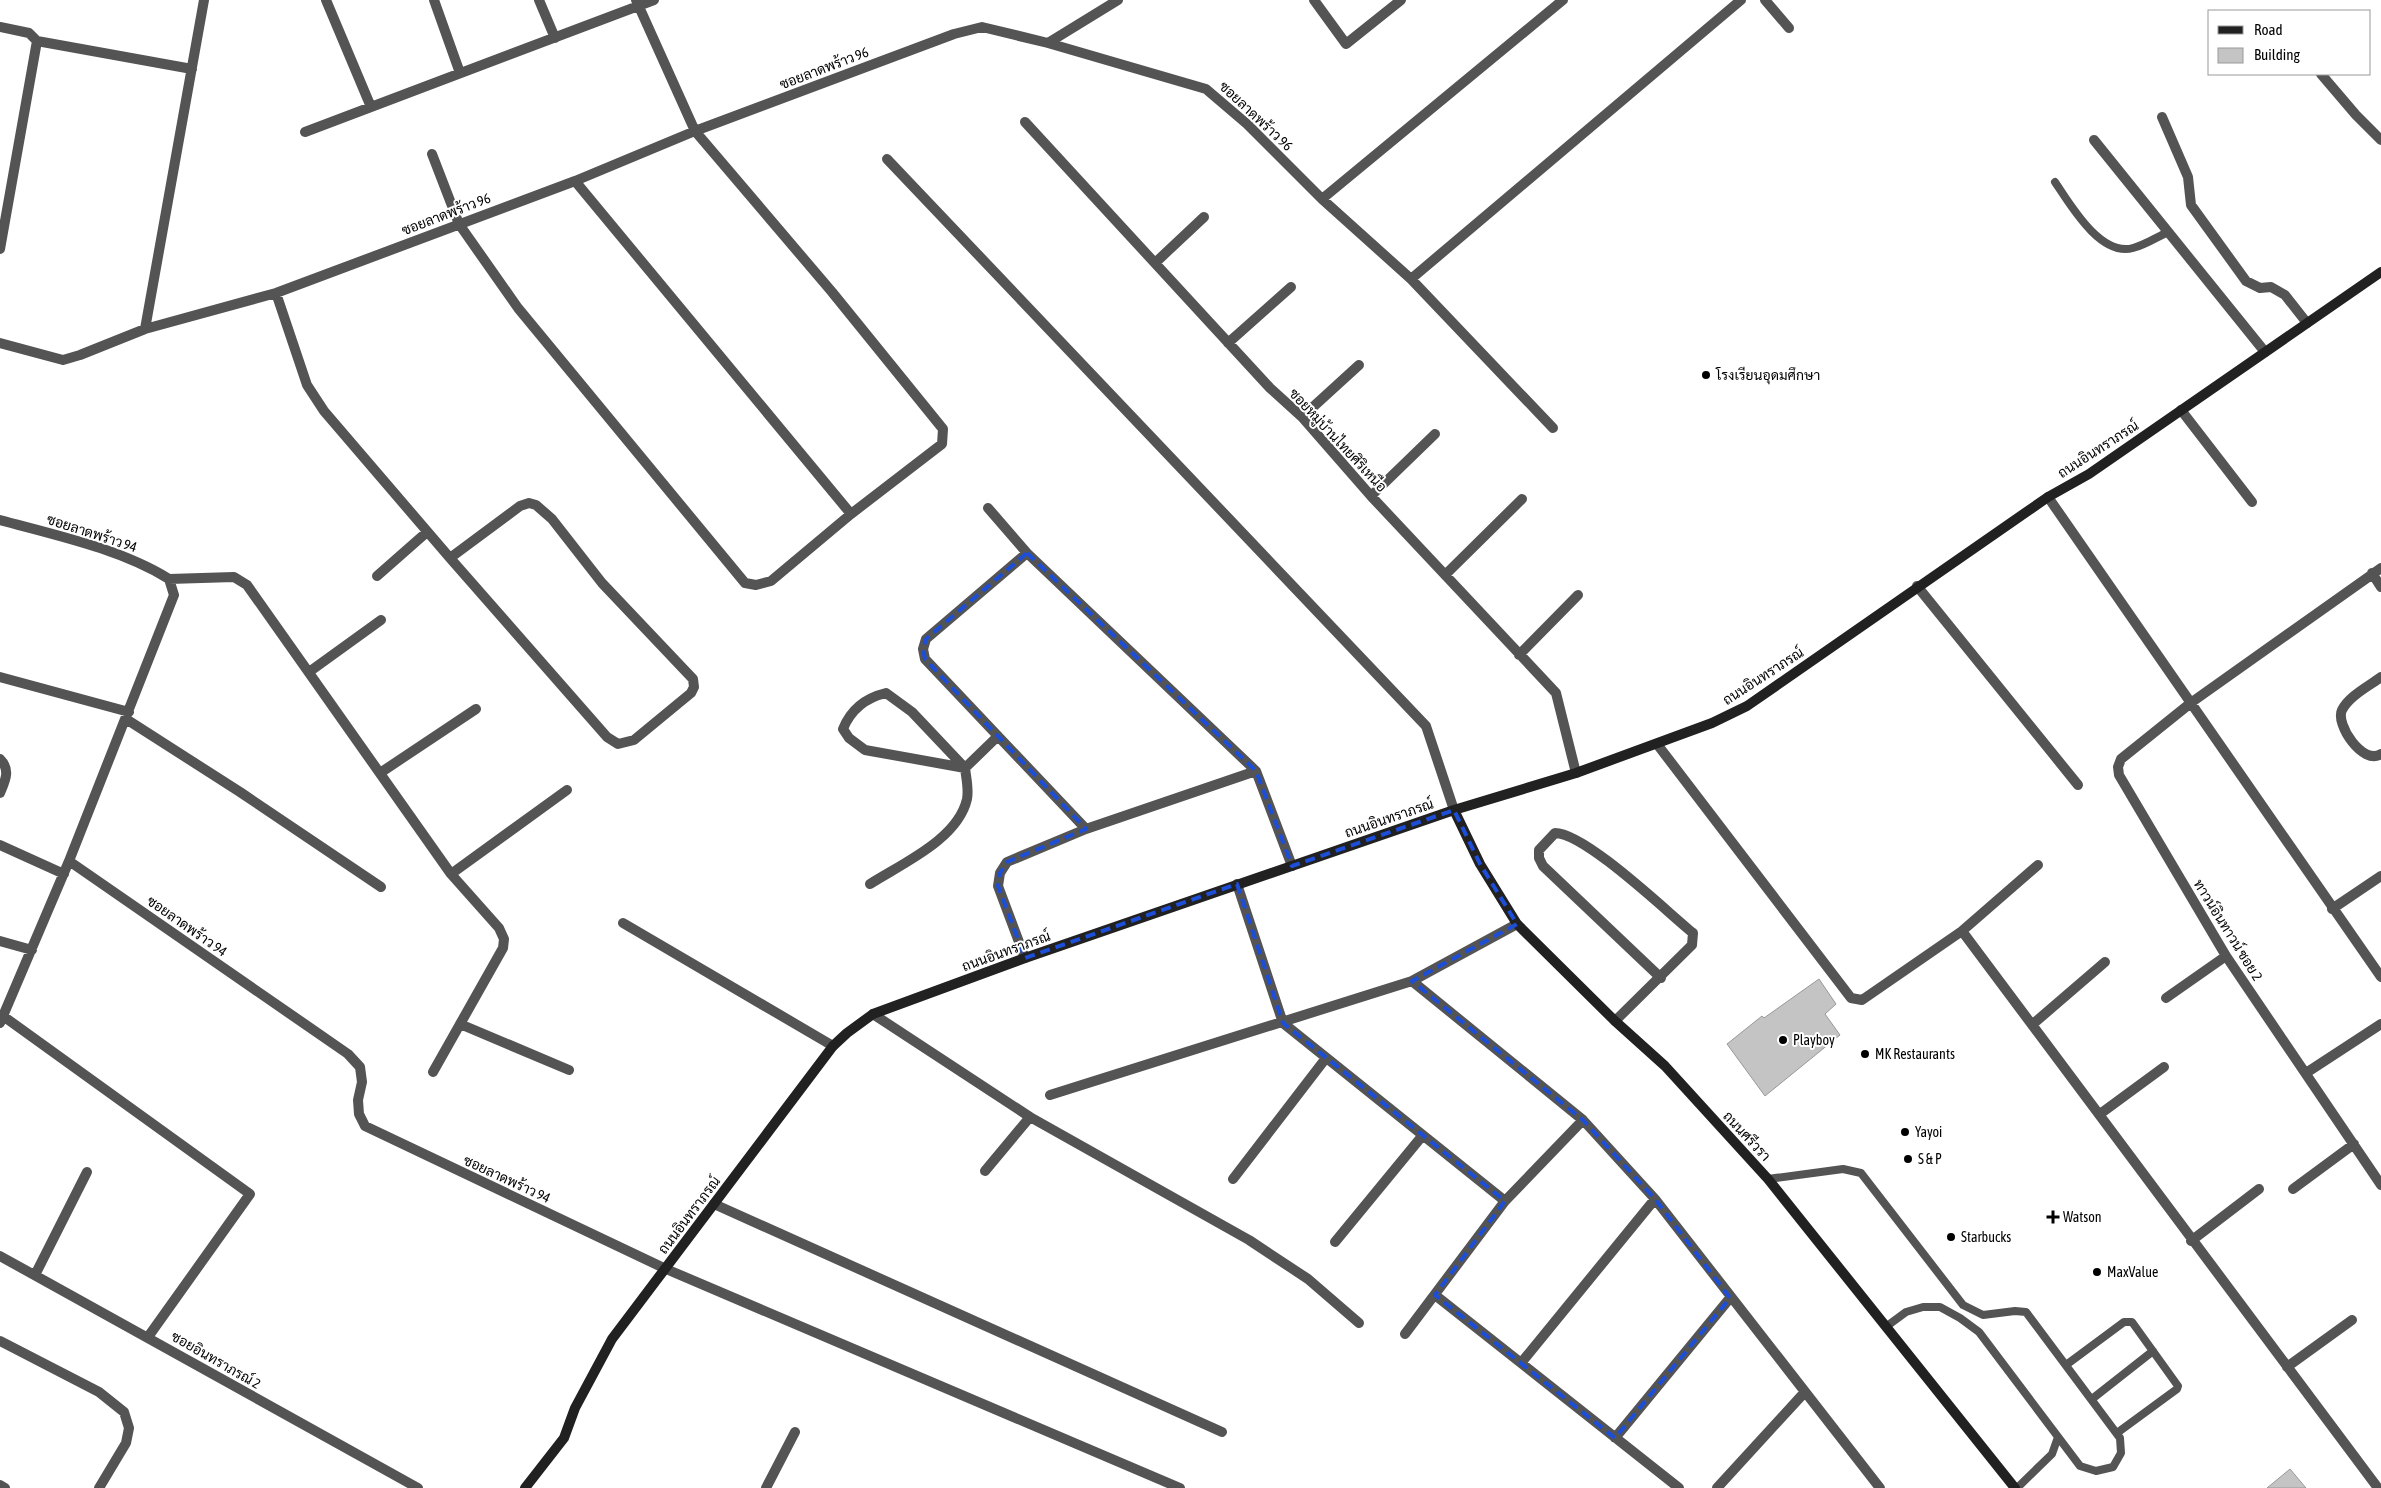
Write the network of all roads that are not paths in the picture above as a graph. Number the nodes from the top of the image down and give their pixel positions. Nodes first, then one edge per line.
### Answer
1 (204, 0) edge
2 (326, 0) edge
3 (434, 0) edge
4 (539, 0) edge
5 (654, 0) edge
6 (1118, 0) edge
7 (1314, 0) edge
8 (1401, 0) edge
9 (1564, 0) edge
10 (1741, 0) edge
11 (1765, 0) edge
12 (637, 3) edge
13 (0, 27) edge
14 (1789, 28) dead end
15 (555, 38) junction
16 (37, 41) junction
17 (1048, 43) junction
18 (192, 69) junction
19 (460, 73) junction
20 (2321, 75) edge
21 (371, 107) junction
22 (2162, 117) dead end
23 (1025, 122) dead end
24 (695, 131) junction
25 (305, 132) dead end
26 (2094, 140) dead end
27 (2381, 140) edge
28 (432, 154) dead end
29 (887, 158) dead end
30 (575, 181) junction
31 (2055, 182) dead end
32 (1322, 199) junction
33 (1204, 217) dead end
34 (459, 224) junction
35 (2168, 232) junction
36 (0, 249) edge
37 (1155, 263) junction
38 (2380, 275) edge
39 (1410, 279) junction
40 (1291, 287) dead end
41 (276, 293) junction
42 (2307, 323) junction
43 (145, 329) junction
44 (0, 343) edge
45 (1228, 343) junction
46 (2265, 352) junction
47 (1359, 365) dead end
48 (2181, 410) junction
49 (1302, 417) junction
50 (1553, 428) dead end
51 (1435, 434) dead end
52 (1371, 496) junction
53 (2048, 496) junction
54 (1522, 499) dead end
55 (2252, 502) dead end
56 (988, 508) dead end
57 (851, 514) junction
58 (0, 520) edge
59 (427, 532) junction
60 (1027, 553) junction
61 (450, 558) junction
62 (2377, 570) edge
63 (1445, 575) junction
64 (377, 576) dead end
65 (169, 579) junction
66 (1917, 586) junction
67 (2381, 587) edge
68 (1578, 595) dead end
69 (381, 620) dead end
70 (1519, 655) junction
71 (308, 672) junction
72 (0, 677) edge
73 (2381, 677) edge
74 (2192, 702) junction
75 (476, 709) dead end
76 (128, 716) junction
77 (998, 736) junction
78 (1657, 744) junction
79 (2381, 754) edge
80 (0, 759) edge
81 (965, 768) junction
82 (1256, 771) junction
83 (380, 773) junction
84 (1576, 773) junction
85 (2078, 785) dead end
86 (567, 790) dead end
87 (0, 793) edge
88 (1454, 810) junction
89 (1086, 829) junction
90 (0, 845) edge
91 (69, 861) junction
92 (2038, 865) dead end
93 (1292, 866) junction
94 (64, 874) junction
95 (451, 874) junction
96 (2381, 876) edge
97 (870, 884) dead end
98 (1238, 884) junction
99 (381, 887) dead end
100 (2332, 909) junction
101 (623, 923) dead end
102 (1517, 924) junction
103 (1962, 930) junction
104 (0, 941) edge
105 (32, 950) junction
106 (2226, 956) junction
107 (1025, 958) junction
108 (2105, 962) dead end
109 (2381, 977) edge
110 (1661, 978) junction
111 (1412, 982) junction
112 (2166, 998) dead end
113 (873, 1014) junction
114 (2, 1020) edge
115 (1615, 1021) junction
116 (1283, 1023) junction
117 (460, 1024) junction
118 (2032, 1024) junction
119 (2381, 1024) edge
120 (833, 1046) junction
121 (1326, 1058) junction
122 (2164, 1068) dead end
123 (569, 1070) dead end
124 (433, 1072) dead end
125 (2306, 1073) junction
126 (1050, 1095) dead end
127 (2100, 1114) junction
128 (1030, 1117) junction
129 (1583, 1120) junction
130 (1423, 1135) junction
131 (2354, 1144) junction
132 (985, 1171) dead end
133 (87, 1172) dead end
134 (1233, 1179) dead end
135 (1768, 1179) junction
136 (2381, 1185) edge
137 (2259, 1189) dead end
138 (2292, 1189) dead end
139 (1655, 1199) junction
140 (1505, 1201) junction
141 (714, 1204) junction
142 (2192, 1241) junction
143 (1335, 1242) dead end
144 (0, 1256) edge
145 (666, 1269) junction
146 (35, 1275) junction
147 (1435, 1295) junction
148 (1730, 1298) junction
149 (2352, 1320) dead end
150 (1360, 1323) dead end
151 (1887, 1326) junction
152 (1405, 1334) dead end
153 (148, 1337) junction
154 (0, 1341) edge
155 (2153, 1352) junction
156 (1521, 1363) junction
157 (2066, 1365) junction
158 (2287, 1367) junction
159 (1804, 1393) junction
160 (2092, 1399) junction
161 (795, 1432) dead end
162 (1222, 1432) dead end
163 (2117, 1434) junction
164 (2058, 1437) junction
165 (1616, 1438) junction
166 (0, 1485) edge
167 (5, 1488) edge
168 (99, 1488) edge
169 (418, 1488) edge
170 (525, 1488) edge
171 (766, 1488) edge
172 (1180, 1488) edge
173 (1679, 1488) edge
174 (1716, 1488) edge
175 (1880, 1488) edge
176 (2016, 1488) edge
177 (2378, 1488) edge

1 - 18 street
2 - 21 street
3 - 19 street
4 - 15 street
5 - 12 street
6 - 17 street
7 - 8 street
9 - 32 street
10 - 39 street
11 - 14 street
12 - 15 street
12 - 24 street
13 - 16 street
15 - 19 street
16 - 18 street
16 - 36 street
17 - 24 street, ซอยลาดพร้าว 96
17 - 32 street, ซอยลาดพร้าว 96
18 - 43 street
19 - 21 street
20 - 27 street
21 - 25 street
22 - 42 street
23 - 37 street, ซอยหมู่บ้านไทยศิริเหนือ
24 - 30 street, ซอยลาดพร้าว 96
24 - 57 street
26 - 35 street
28 - 34 street
29 - 88 street
30 - 34 street, ซอยลาดพร้าว 96
30 - 57 street
31 - 35 lane
32 - 39 street, ซอยลาดพร้าว 96
33 - 37 street
34 - 41 street, ซอยลาดพร้าว 96
34 - 57 street
35 - 46 street
37 - 45 street, ซอยหมู่บ้านไทยศิริเหนือ
38 - 42 street, ถนนอินทราภรณ์
39 - 50 street, ซอยลาดพร้าว 96
40 - 45 street
41 - 43 street, ซอยลาดพร้าว 96
41 - 59 street
42 - 46 street, ถนนอินทราภรณ์
43 - 44 street, ซอยลาดพร้าว 96
45 - 49 street, ซอยหมู่บ้านไทยศิริเหนือ
46 - 48 street, ถนนอินทราภรณ์
47 - 49 street
48 - 53 street, ถนนอินทราภรณ์
48 - 55 street
49 - 52 street, ซอยหมู่บ้านไทยศิริเหนือ
51 - 52 street
52 - 63 street, ซอยหมู่บ้านไทยศิริเหนือ
53 - 66 street, ถนนอินทราภรณ์
53 - 74 street
54 - 63 street
56 - 60 street
58 - 65 street, ซอยลาดพร้าว 94
59 - 61 street
59 - 64 street
60 - 77 street
60 - 82 street
61 - 61 street
62 - 67 street
62 - 74 street, ทาวน์อินทาวน์ ซอย 2
63 - 70 street, ซอยหมู่บ้านไทยศิริเหนือ
65 - 71 street
65 - 76 street
66 - 78 street, ถนนอินทราภรณ์
66 - 85 street
68 - 70 street
69 - 71 street
70 - 84 street, ซอยหมู่บ้านไทยศิริเหนือ
71 - 83 street
72 - 76 street
73 - 79 street
74 - 100 street
74 - 106 street, ทาวน์อินทาวน์ ซอย 2
75 - 83 street
76 - 91 street
76 - 99 street
77 - 81 street
77 - 89 street
78 - 84 street, ถนนอินทราภรณ์
78 - 103 street
80 - 87 street
81 - 81 street
81 - 97 street
82 - 89 street
82 - 93 street
83 - 95 street
84 - 88 street, ถนนอินทราภรณ์
86 - 95 street
88 - 93 street, ถนนอินทราภรณ์
88 - 102 street, ถนนศรีวรา
89 - 107 street
90 - 94 street
91 - 94 street
91 - 145 street, ซอยลาดพร้าว 94
92 - 103 street
93 - 98 street, ถนนอินทราภรณ์
94 - 105 street
95 - 117 street
96 - 100 street
98 - 107 street, ถนนอินทราภรณ์
98 - 116 street
100 - 109 street
101 - 120 street
102 - 111 street
102 - 115 street, ถนนศรีวรา
103 - 118 street
104 - 105 street
105 - 114 street
106 - 112 street
106 - 125 street, ทาวน์อินทาวน์ ซอย 2
107 - 113 street, ถนนอินทราภรณ์
108 - 118 street
110 - 110 street
110 - 115 street
111 - 116 street
111 - 129 street
113 - 120 street, ถนนอินทราภรณ์
113 - 128 street
114 - 153 street
115 - 135 street, ถนนศรีวรา
116 - 121 street
116 - 126 street
117 - 123 street
117 - 124 street
118 - 127 street
119 - 125 street
120 - 141 street, ถนนอินทราภรณ์
121 - 130 street
121 - 134 street
122 - 127 street
125 - 131 street, ทาวน์อินทาวน์ ซอย 2
127 - 142 street
128 - 132 street
128 - 150 street
129 - 139 street
129 - 140 street
130 - 140 street
130 - 143 street
131 - 136 street, ทาวน์อินทาวน์ ซอย 2
131 - 138 street
133 - 146 street
135 - 151 street, ถนนศรีวรา
135 - 157 lane
137 - 142 street
139 - 148 street
139 - 156 street
140 - 147 street
141 - 145 street, ถนนอินทราภรณ์
141 - 162 street
142 - 158 street
144 - 146 street, ซอยอินทราภรณ์ 2
145 - 170 street, ถนนอินทราภรณ์
145 - 172 street
146 - 153 street, ซอยอินทราภรณ์ 2
147 - 152 street
147 - 156 street
148 - 159 street
148 - 165 street
149 - 158 street
151 - 164 lane
151 - 176 street, ถนนศรีวรา
153 - 169 street, ซอยอินทราภรณ์ 2
154 - 168 street
155 - 157 lane
155 - 160 lane
155 - 163 lane
156 - 165 street
157 - 160 lane
158 - 177 street
159 - 174 street
159 - 175 street
160 - 163 lane
161 - 171 street
163 - 164 lane
164 - 176 lane
165 - 173 street
166 - 167 street

